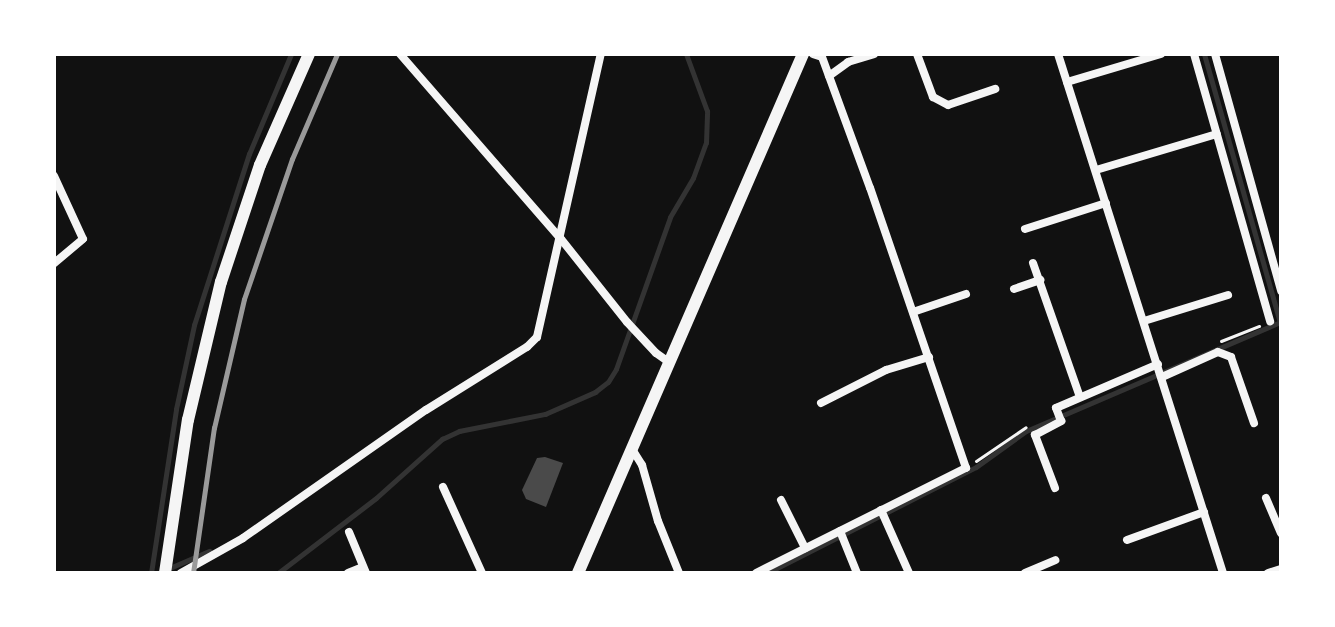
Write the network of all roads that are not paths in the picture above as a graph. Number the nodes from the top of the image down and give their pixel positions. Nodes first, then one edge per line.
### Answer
1 (309, 54) edge
2 (400, 54) edge
3 (601, 54) edge
4 (803, 54) edge
5 (813, 54) edge
6 (874, 54) edge
7 (917, 54) edge
8 (1058, 54) edge
9 (1161, 54) edge
10 (1194, 54) edge
11 (1215, 54) edge
12 (829, 76) junction
13 (1067, 82) junction
14 (995, 89) dead end
15 (1217, 134) junction
16 (1096, 170) junction
17 (54, 176) edge
18 (1106, 203) junction
19 (1025, 229) dead end
20 (561, 239) junction
21 (54, 263) edge
22 (1033, 263) dead end
23 (1274, 274) junction
24 (1260, 278) junction
25 (1040, 280) junction
26 (1014, 289) dead end
27 (1281, 291) edge
28 (966, 294) dead end
29 (1228, 295) dead end
30 (913, 312) junction
31 (1144, 321) junction
32 (1270, 321) dead end
33 (929, 357) junction
34 (669, 362) junction
35 (1160, 370) junction
36 (1080, 397) junction
37 (821, 403) dead end
38 (1254, 423) dead end
39 (632, 449) junction
40 (443, 487) dead end
41 (1055, 488) dead end
42 (1266, 498) dead end
43 (781, 500) dead end
44 (1204, 512) junction
45 (883, 514) junction
46 (349, 532) dead end
47 (1281, 533) edge
48 (842, 535) junction
49 (1127, 540) dead end
50 (805, 548) junction
51 (1055, 560) dead end
52 (1281, 569) edge
53 (165, 570) edge
54 (365, 570) edge
55 (181, 573) edge
56 (348, 573) edge
57 (482, 573) edge
58 (578, 573) edge
59 (679, 573) edge
60 (756, 573) edge
61 (857, 573) edge
62 (909, 573) edge
63 (1025, 573) edge
64 (1223, 573) edge
65 (1268, 573) edge

1 - 53 main road
2 - 20 street
3 - 20 street
4 - 34 main road
5 - 12 street
6 - 12 street
7 - 14 street
8 - 13 street
9 - 13 street
10 - 15 street
11 - 23 street
12 - 30 street
13 - 16 street
15 - 16 street
15 - 24 street
16 - 18 street
17 - 21 street
18 - 19 street
18 - 31 street
20 - 34 street
20 - 55 street
22 - 25 street
23 - 24 street
23 - 27 street
24 - 32 street
25 - 26 street
25 - 36 street
28 - 30 street
29 - 31 street
30 - 33 street
31 - 35 street
33 - 37 street
33 - 45 street
34 - 39 main road
35 - 36 street
35 - 38 street
35 - 44 street
36 - 41 street
39 - 58 main road
39 - 59 street
40 - 57 street
42 - 47 street
43 - 50 street
44 - 49 street
44 - 64 street
45 - 48 street
45 - 62 street
46 - 54 street
48 - 50 street
48 - 61 street
50 - 60 street
51 - 63 street
52 - 65 street
54 - 56 street

